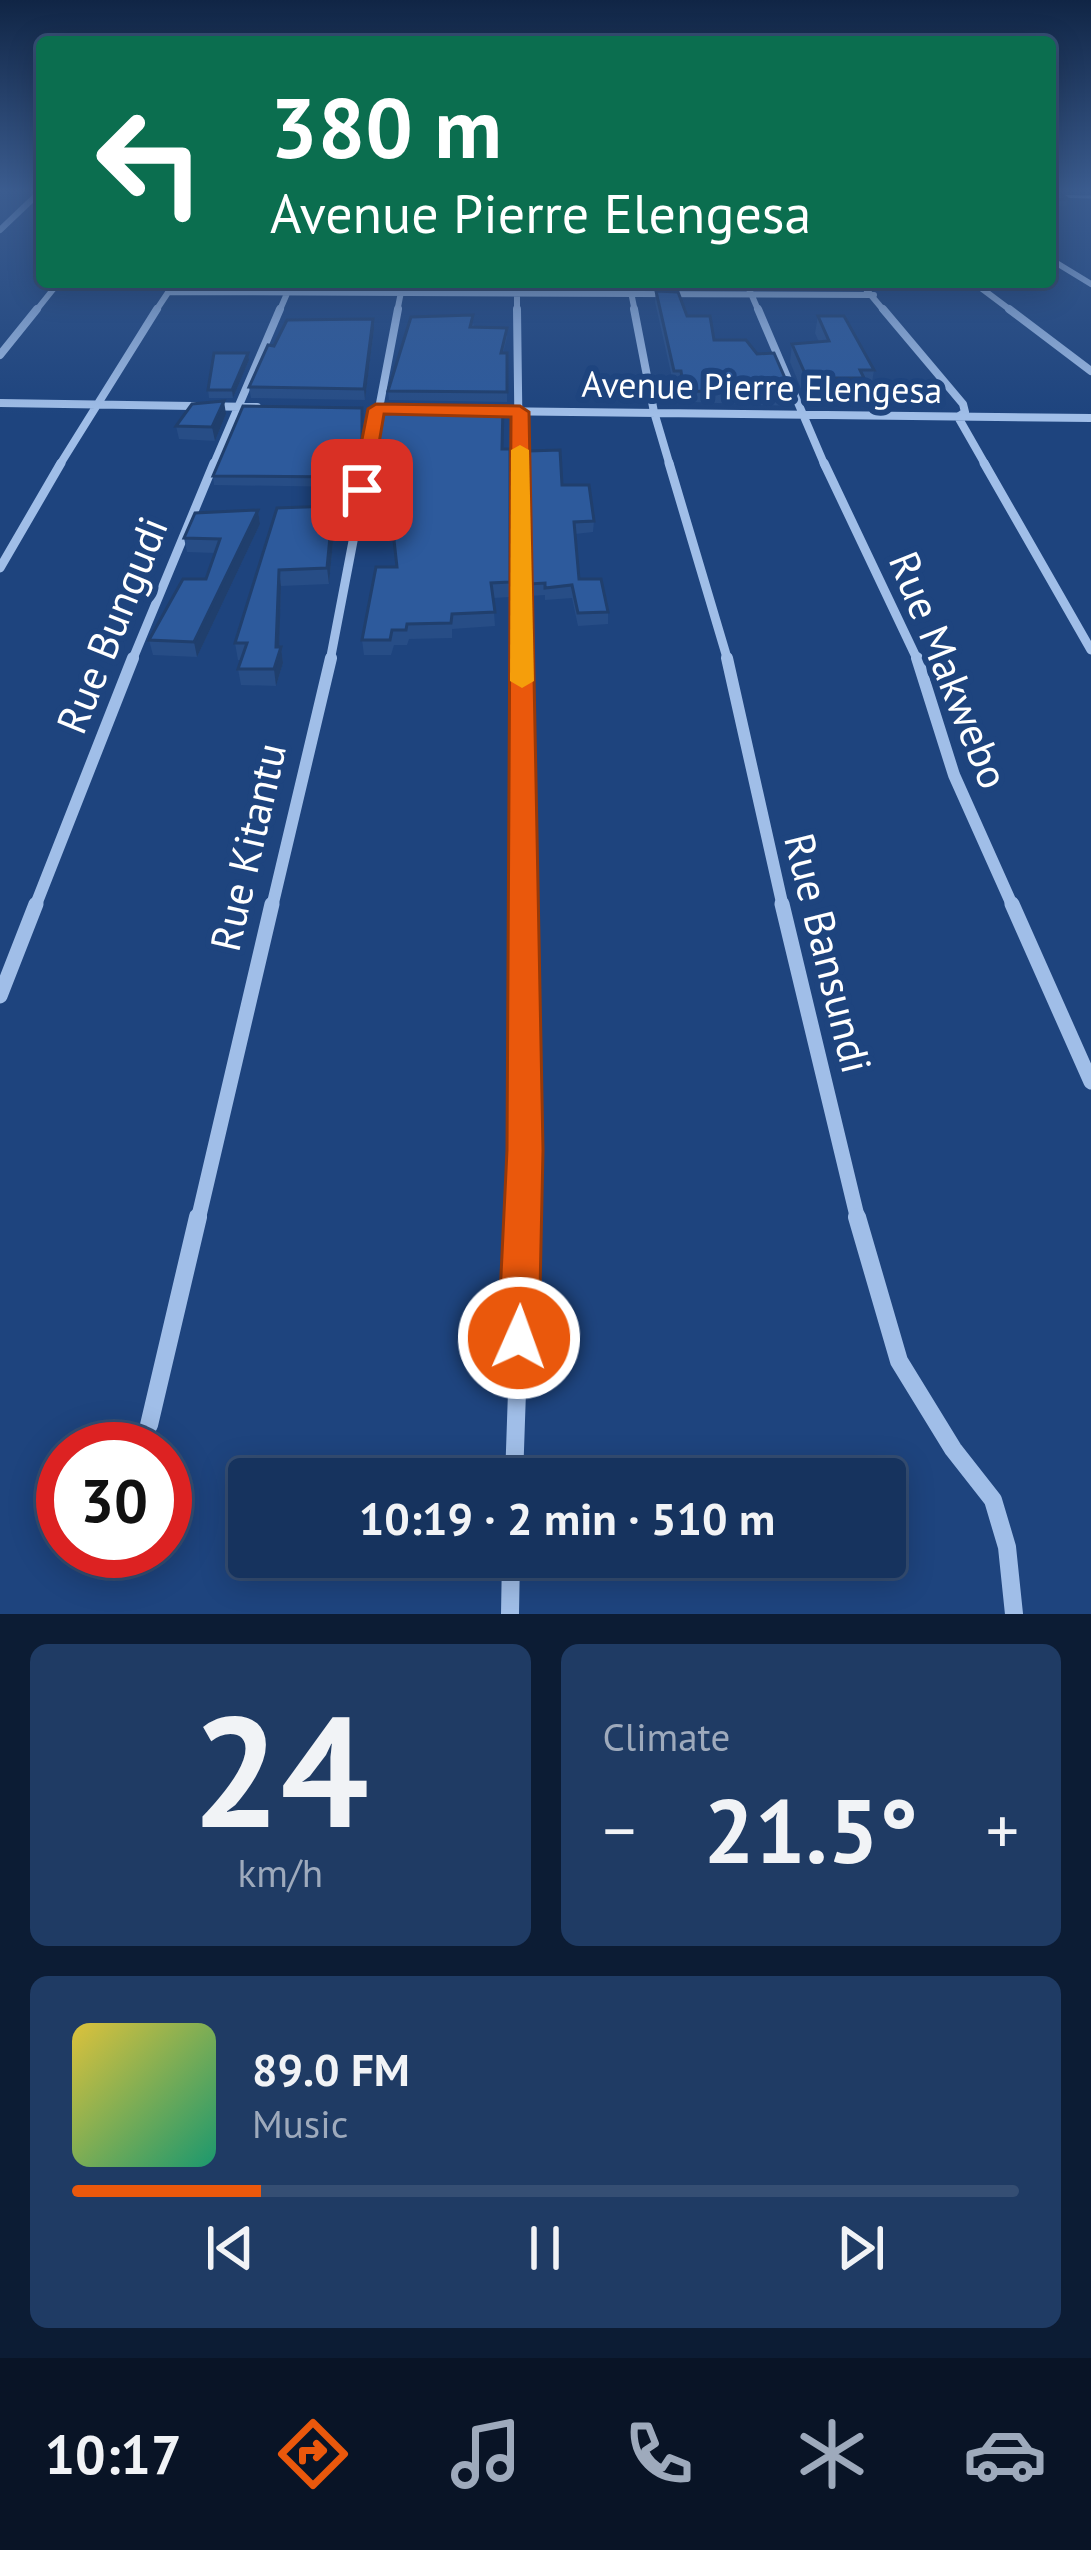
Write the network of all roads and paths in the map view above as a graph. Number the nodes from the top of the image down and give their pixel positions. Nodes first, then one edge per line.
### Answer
1 (1057, 264) edge
2 (1091, 284) edge
3 (54, 288) edge
4 (171, 288) edge
5 (290, 288) edge
6 (308, 288) edge
7 (402, 288) edge
8 (517, 288) edge
9 (631, 288) edge
10 (749, 288) edge
11 (866, 288) edge
12 (981, 288) edge
13 (401, 293) junction
14 (874, 295) junction
15 (0, 355) edge
16 (1091, 371) edge
17 (0, 403) edge
18 (94, 406) junction
19 (239, 407) junction
20 (262, 407) edge
21 (376, 409) junction
22 (400, 410) edge
23 (472, 411) edge
24 (520, 412) junction
25 (654, 412) junction
26 (805, 414) junction
27 (958, 416) junction
28 (1091, 418) edge
29 (0, 568) edge
30 (1091, 650) edge
31 (0, 996) edge
32 (1091, 1082) edge
33 (150, 1422) edge
34 (515, 1458) edge
35 (511, 1578) edge
36 (510, 1614) edge
37 (1014, 1614) edge

1 - 2 street
3 - 15 street
4 - 18 street
5 - 19 street, Rue Bungudi
6 - 13 street
7 - 13 street, Rue Kitantu
8 - 9 street
8 - 13 street
8 - 24 street
9 - 10 street
9 - 25 street, Rue Bansundi
10 - 14 street
10 - 26 street, Rue Makwebo
11 - 14 street
12 - 16 street
13 - 21 street, Rue Kitantu
14 - 27 street
17 - 18 street
18 - 19 street
18 - 29 street
19 - 20 street
19 - 31 street, Rue Bungudi
21 - 22 street
21 - 33 street, Rue Kitantu
23 - 24 street, Avenue Pierre Elengesa
24 - 25 street, Avenue Pierre Elengesa
24 - 34 street
25 - 26 street, Avenue Pierre Elengesa
25 - 37 street, Rue Bansundi
26 - 27 street, Avenue Pierre Elengesa
26 - 32 street, Rue Makwebo
27 - 28 street, Avenue Pierre Elengesa
27 - 30 street
35 - 36 street

